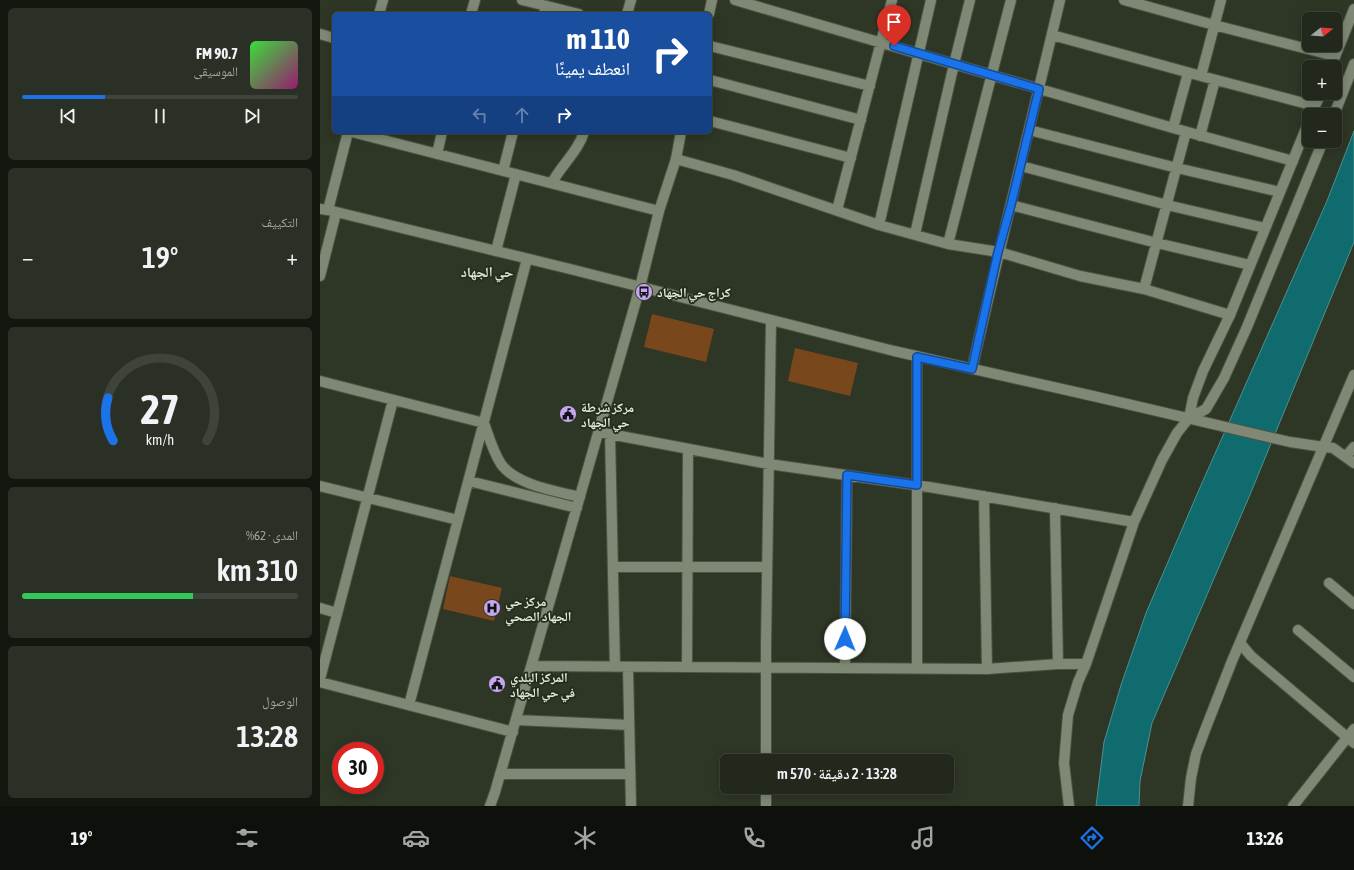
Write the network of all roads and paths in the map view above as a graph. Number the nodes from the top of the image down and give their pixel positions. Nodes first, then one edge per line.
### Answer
1 (383, 0) edge
2 (475, 0) edge
3 (522, 0) edge
4 (631, 0) edge
5 (712, 0) edge
6 (735, 0) edge
7 (882, 0) edge
8 (931, 0) edge
9 (970, 0) edge
10 (1011, 0) edge
11 (1060, 0) edge
12 (1124, 0) edge
13 (1221, 0) edge
14 (892, 1) edge
15 (549, 7) edge
16 (1354, 9) edge
17 (380, 12) edge
18 (472, 12) edge
19 (570, 12) edge
20 (628, 12) edge
21 (709, 12) edge
22 (1214, 25) junction
23 (320, 34) edge
24 (1052, 35) junction
25 (332, 37) edge
26 (881, 43) junction
27 (712, 46) edge
28 (918, 54) junction
29 (1335, 56) junction
30 (1334, 60) edge
31 (954, 64) junction
32 (1354, 64) edge
33 (1188, 73) junction
34 (991, 75) junction
35 (1201, 76) junction
36 (1215, 80) junction
37 (712, 81) edge
38 (870, 86) junction
39 (1039, 89) junction
40 (1306, 108) edge
41 (1337, 108) edge
42 (861, 120) junction
43 (712, 121) edge
44 (1173, 128) junction
45 (1029, 130) junction
46 (1186, 132) junction
47 (347, 134) edge
48 (360, 134) edge
49 (442, 134) edge
50 (512, 134) edge
51 (583, 134) edge
52 (681, 134) edge
53 (1200, 136) junction
54 (1302, 137) edge
55 (1320, 148) edge
56 (437, 154) junction
57 (851, 158) junction
58 (676, 160) junction
59 (1292, 161) junction
60 (1021, 166) junction
61 (1177, 168) junction
62 (503, 171) junction
63 (516, 174) junction
64 (552, 183) junction
65 (1280, 192) junction
66 (1011, 205) junction
67 (1167, 205) junction
68 (328, 210) edge
69 (838, 210) junction
70 (660, 211) junction
71 (879, 225) junction
72 (1265, 228) junction
73 (915, 234) junction
74 (1157, 243) junction
75 (948, 244) junction
76 (496, 251) junction
77 (998, 252) junction
78 (527, 259) junction
79 (1250, 265) junction
80 (320, 276) edge
81 (640, 287) junction
82 (1144, 289) junction
83 (1230, 315) junction
84 (771, 320) junction
85 (917, 357) junction
86 (972, 369) junction
87 (1354, 375) edge
88 (320, 381) edge
89 (393, 400) junction
90 (1189, 418) junction
91 (484, 423) junction
92 (599, 432) junction
93 (610, 434) junction
94 (1324, 447) junction
95 (1354, 447) edge
96 (688, 449) junction
97 (1350, 460) edge
98 (769, 464) junction
99 (847, 475) junction
100 (468, 481) junction
101 (917, 485) junction
102 (320, 486) edge
103 (984, 496) junction
104 (580, 497) junction
105 (367, 498) junction
106 (577, 508) junction
107 (1055, 508) junction
108 (458, 520) junction
109 (1134, 522) junction
110 (613, 567) junction
111 (688, 567) junction
112 (767, 567) junction
113 (1329, 583) dead end
114 (1354, 604) edge
115 (320, 608) edge
116 (337, 613) junction
117 (1298, 630) dead end
118 (1240, 643) junction
119 (1058, 664) junction
120 (1086, 664) junction
121 (532, 666) junction
122 (615, 666) junction
123 (628, 667) junction
124 (687, 667) junction
125 (766, 668) junction
126 (845, 668) junction
127 (917, 669) junction
128 (987, 669) junction
129 (1354, 677) edge
130 (320, 681) edge
131 (409, 705) junction
132 (516, 720) junction
133 (629, 725) junction
134 (513, 732) junction
135 (1352, 736) edge
136 (766, 754) edge
137 (500, 774) junction
138 (630, 774) junction
139 (766, 794) edge
140 (490, 806) edge
141 (631, 806) edge
142 (766, 806) edge
143 (1069, 806) edge
144 (1188, 806) edge
145 (1292, 806) edge

1 - 17 street
2 - 18 street
3 - 15 street
4 - 20 street
5 - 21 street
6 - 26 street
7 - 14 street
8 - 28 street
9 - 31 street
10 - 34 street
11 - 24 street
12 - 22 street
13 - 22 street
14 - 26 street
15 - 19 street
16 - 29 street
22 - 29 street
22 - 35 street
23 - 25 street
24 - 33 street
24 - 39 street
26 - 28 street
26 - 38 street
27 - 38 street
28 - 31 street
28 - 71 street
29 - 30 street
31 - 34 street
31 - 73 street
32 - 41 street
33 - 35 street
33 - 44 street
34 - 39 street
34 - 75 street
35 - 36 street
36 - 40 street
36 - 53 street
37 - 42 street
38 - 42 street
39 - 44 street
39 - 45 street
42 - 57 street
43 - 57 street
44 - 46 street
45 - 60 street
45 - 61 street
46 - 53 street
46 - 61 street
47 - 68 street
48 - 56 street
49 - 56 street
50 - 62 street
51 - 64 street
52 - 58 street
53 - 59 street
54 - 59 street
55 - 90 street
56 - 62 street
57 - 69 street
58 - 69 street
58 - 70 street
59 - 65 street
60 - 66 street
60 - 67 street
61 - 65 street
61 - 67 street
62 - 63 street
63 - 64 street
63 - 76 street
64 - 70 street
65 - 72 street
66 - 74 street
66 - 77 street
67 - 72 street
67 - 74 street
68 - 76 street
68 - 80 street
69 - 71 street
70 - 81 street
71 - 73 street
72 - 79 street
73 - 75 street
74 - 79 street
74 - 82 street
75 - 77 street
76 - 78 street
77 - 82 street
77 - 86 street
78 - 81 street
78 - 91 street
79 - 83 street
81 - 84 street
81 - 92 street
82 - 83 street
83 - 90 street
84 - 85 street
84 - 98 street
85 - 86 street
85 - 101 street
86 - 90 street
87 - 94 street
88 - 89 street
89 - 91 street
89 - 105 street
90 - 94 street
90 - 109 street
91 - 100 street
91 - 104 street
92 - 93 street
92 - 104 street
93 - 96 street
93 - 110 street
94 - 97 street
94 - 118 street
95 - 97 street
96 - 98 street
96 - 111 street
98 - 99 street
98 - 112 street
99 - 101 street
99 - 126 street
100 - 106 street
100 - 108 street
101 - 103 street
101 - 127 street
102 - 105 street
103 - 107 street
103 - 128 street
104 - 106 street
105 - 108 street
105 - 116 street
106 - 121 street
107 - 109 street
107 - 119 street
108 - 131 street
109 - 120 street
110 - 111 street
110 - 122 street
111 - 112 street
111 - 124 street
112 - 125 street
113 - 114 street
115 - 116 street
116 - 130 street
117 - 129 street
118 - 135 street
118 - 144 street
119 - 120 street
119 - 128 street
120 - 143 street
121 - 122 street
121 - 132 street
122 - 123 street
123 - 124 street
123 - 133 street
124 - 125 street
125 - 126 street
125 - 136 street
126 - 127 street
127 - 128 street
130 - 131 street
131 - 134 street
132 - 133 street
132 - 134 street
133 - 138 street
134 - 137 street
135 - 145 street
137 - 138 street
137 - 140 street
138 - 141 street
139 - 142 street

